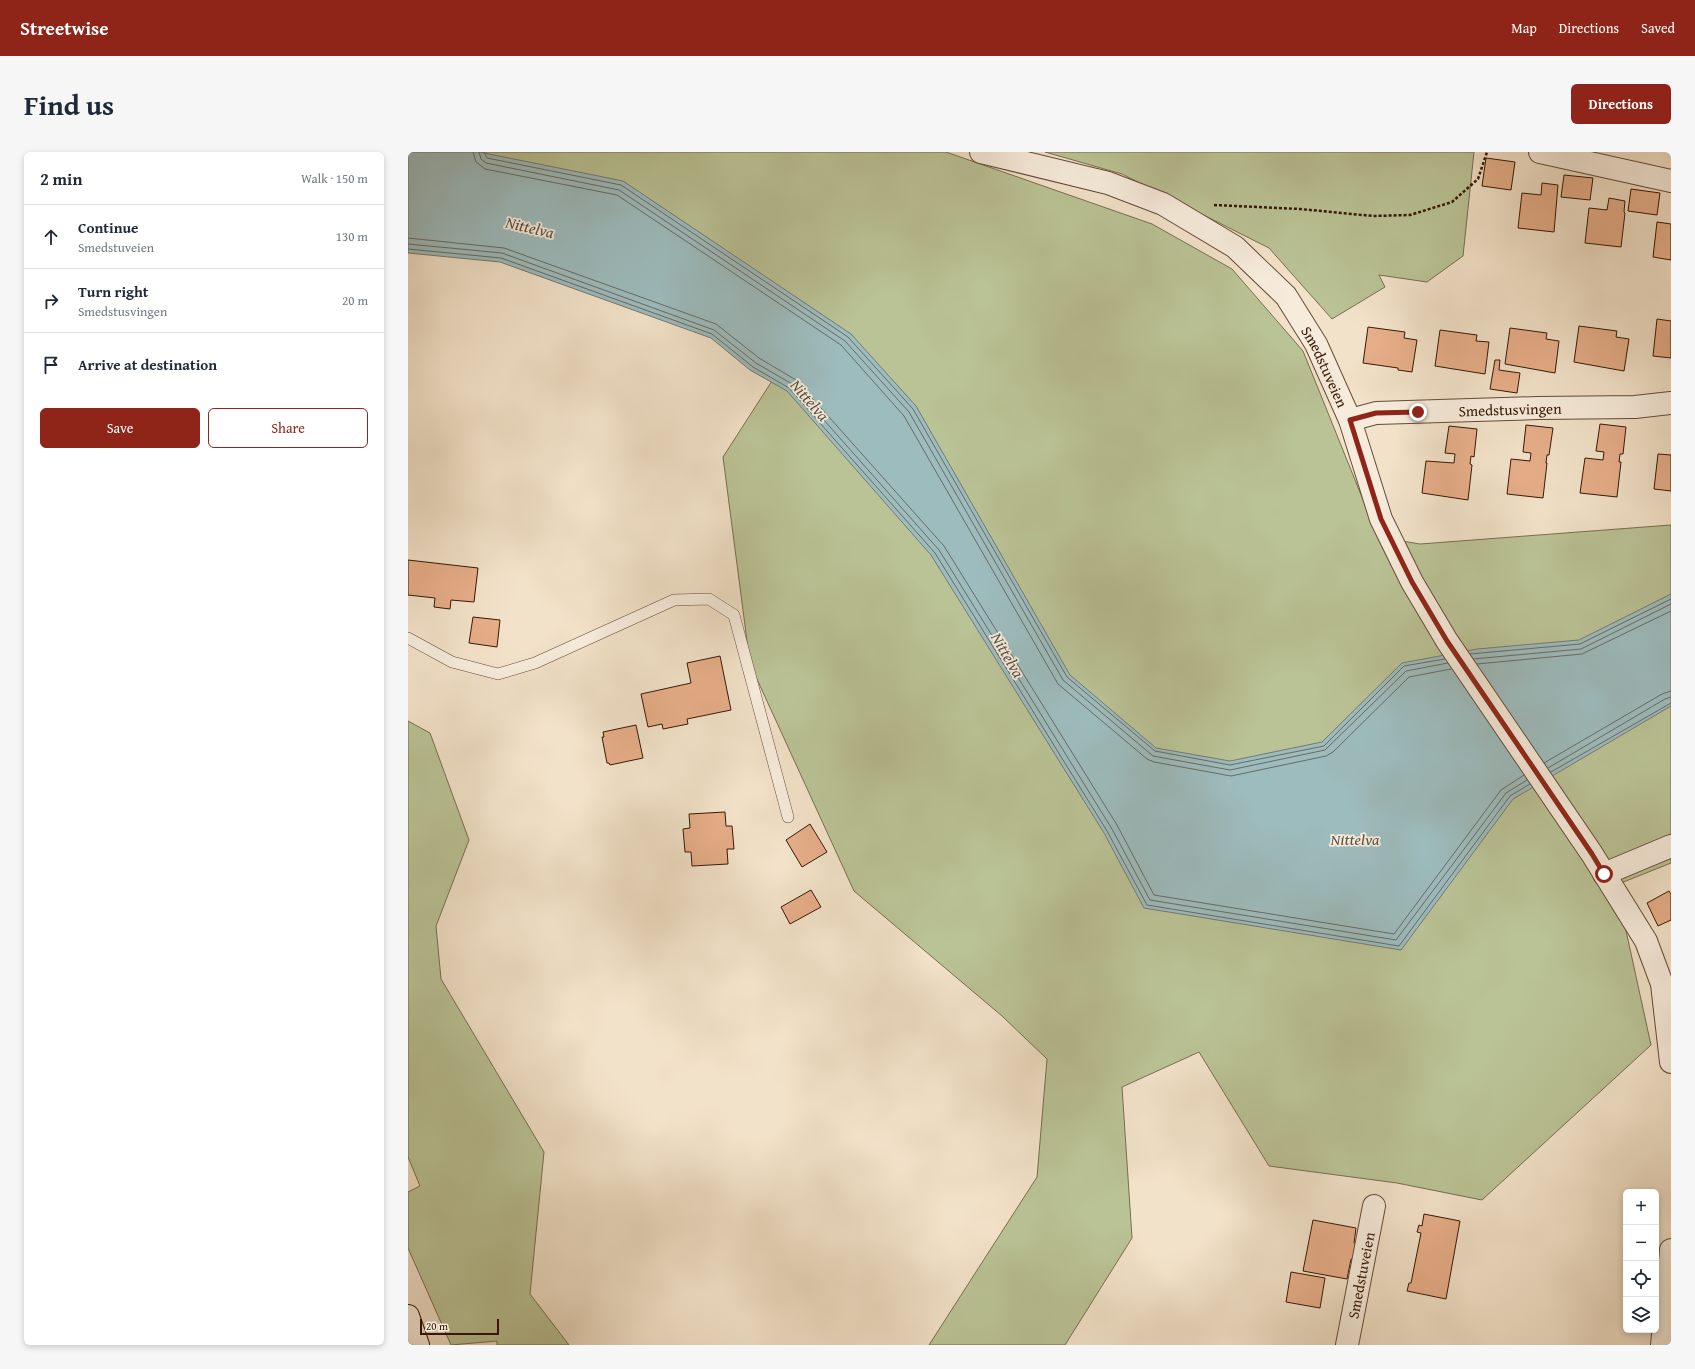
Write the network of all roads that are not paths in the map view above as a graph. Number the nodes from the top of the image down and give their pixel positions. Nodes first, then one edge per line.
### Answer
1 (981, 152) edge
2 (1540, 152) edge
3 (1671, 181) edge
4 (1671, 402) edge
5 (1350, 420) junction
6 (408, 638) edge
7 (788, 817) dead end
8 (1671, 846) edge
9 (1604, 874) junction
10 (1671, 1062) edge
11 (1374, 1206) dead end
12 (1671, 1250) edge
13 (408, 1316) edge
14 (418, 1345) edge
15 (1347, 1345) edge
16 (1662, 1345) edge

1 - 5 street, Smedstuveien
2 - 3 street
4 - 5 street, Smedstusvingen
5 - 9 street, Smedstuveien
6 - 7 lane
8 - 9 street
9 - 10 street, Smedstuveien
11 - 15 street, Smedstuveien
12 - 16 street
13 - 14 street

